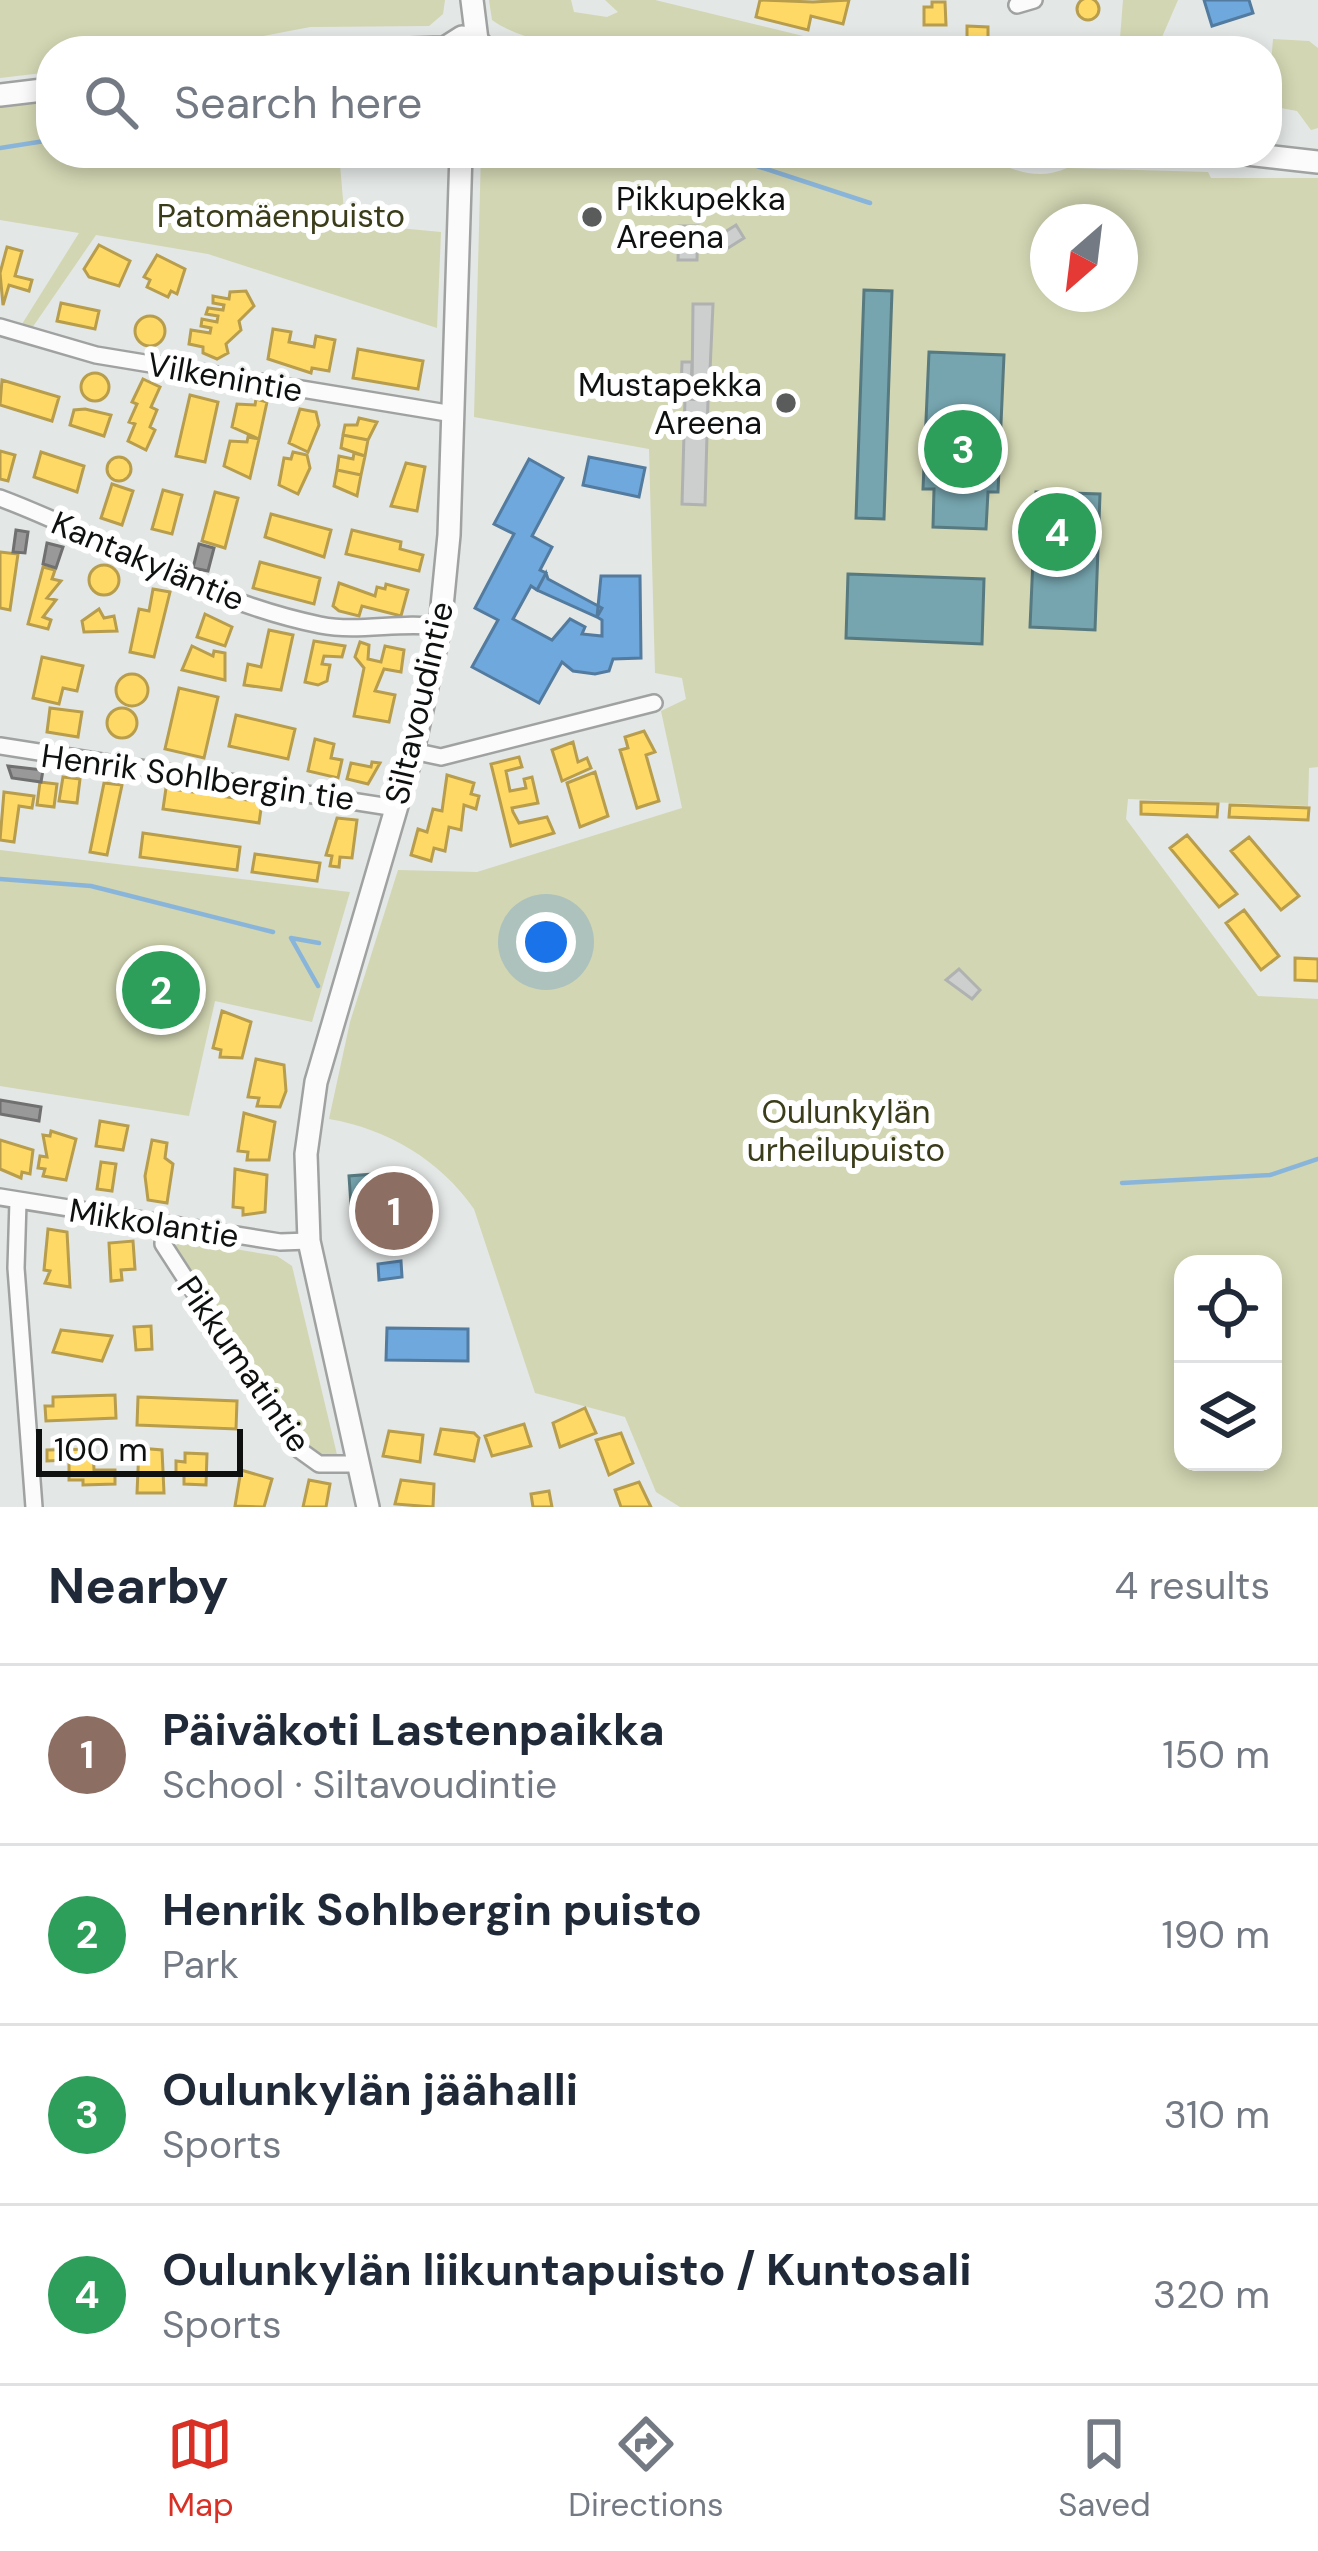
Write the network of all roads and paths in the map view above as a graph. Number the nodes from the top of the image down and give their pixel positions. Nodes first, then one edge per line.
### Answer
1 (462, 0) edge
2 (472, 0) edge
3 (460, 36) edge
4 (463, 36) edge
5 (36, 90) edge
6 (0, 95) edge
7 (1318, 150) edge
8 (1282, 153) edge
9 (1282, 157) edge
10 (1318, 163) edge
11 (461, 168) edge
12 (0, 327) edge
13 (453, 414) junction
14 (0, 498) edge
15 (440, 627) junction
16 (654, 703) dead end
17 (0, 746) edge
18 (413, 752) junction
19 (396, 808) junction
20 (0, 1197) edge
21 (18, 1201) junction
22 (164, 1224) junction
23 (309, 1241) junction
24 (358, 1464) junction
25 (34, 1507) edge
26 (368, 1507) edge

1 - 3 main road
2 - 4 main road
5 - 6 main road
7 - 8 main road
9 - 10 main road
11 - 13 main road, Siltavoudintie
12 - 13 street, Vilkenintie
13 - 15 main road, Siltavoudintie
14 - 15 street, Kantakyläntie
15 - 18 main road, Siltavoudintie
16 - 18 street
17 - 19 street, Henrik Sohlbergin tie
18 - 19 main road, Siltavoudintie
19 - 23 main road, Siltavoudintie
20 - 21 street, Mikkolantie
21 - 22 street, Mikkolantie
21 - 25 street
22 - 23 street, Mikkolantie
22 - 24 street, Pikkumatintie
23 - 24 main road, Siltavoudintie
24 - 26 main road, Siltavoudintie

